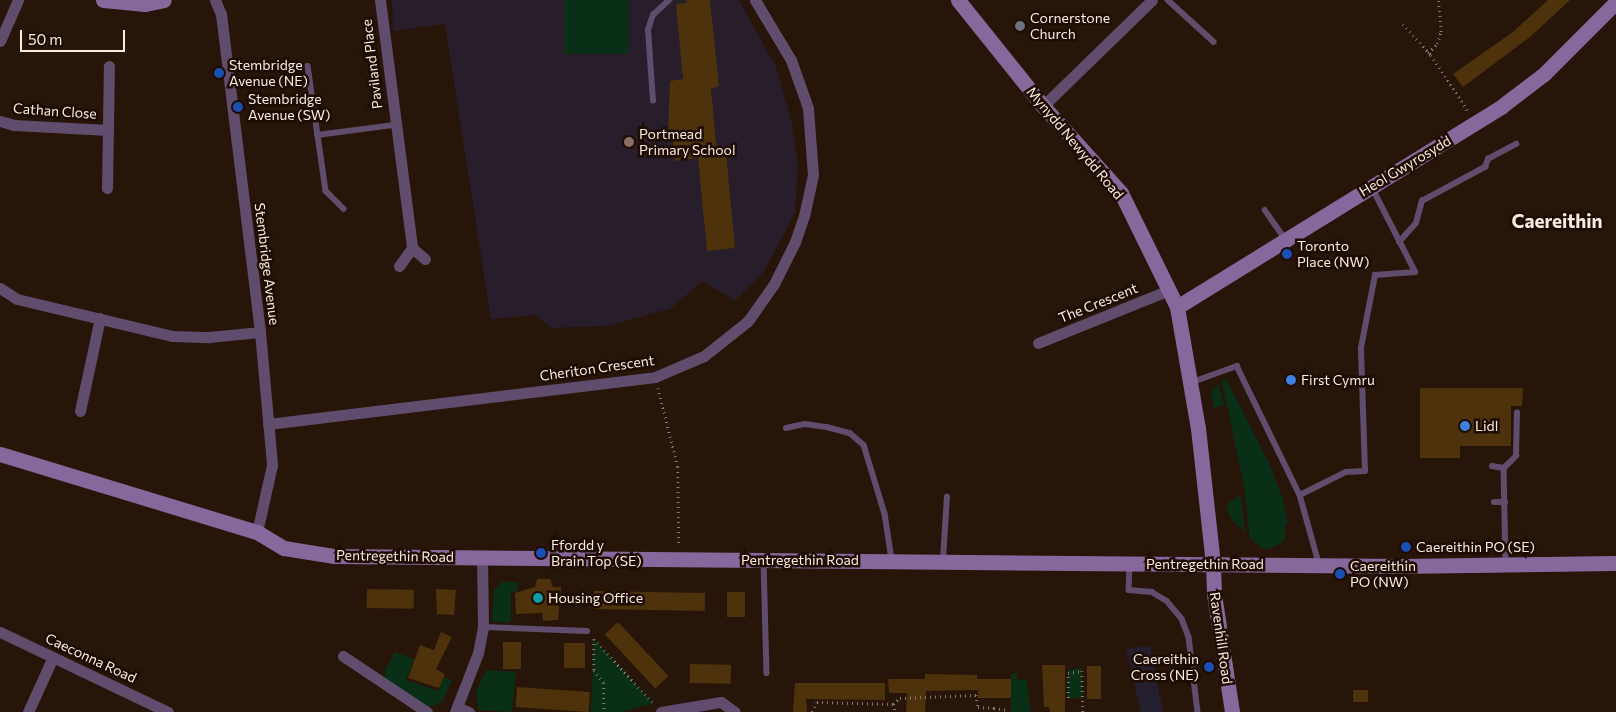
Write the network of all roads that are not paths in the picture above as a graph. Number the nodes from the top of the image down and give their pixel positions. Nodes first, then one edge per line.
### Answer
1 (18, 0) edge
2 (103, 0) edge
3 (164, 0) edge
4 (215, 0) edge
5 (380, 0) edge
6 (669, 0) edge
7 (755, 0) edge
8 (958, 0) edge
9 (1152, 0) edge
10 (1168, 0) edge
11 (1616, 2) edge
12 (0, 41) edge
13 (1214, 42) dead end
14 (109, 66) dead end
15 (308, 66) dead end
16 (653, 101) dead end
17 (1043, 106) junction
18 (0, 121) edge
19 (394, 125) junction
20 (108, 130) junction
21 (317, 135) junction
22 (1516, 144) dead end
23 (1371, 186) junction
24 (107, 188) dead end
25 (344, 208) dead end
26 (1265, 210) dead end
27 (1285, 240) junction
28 (1399, 242) junction
29 (412, 248) junction
30 (425, 260) dead end
31 (399, 266) dead end
32 (1169, 290) junction
33 (1, 293) edge
34 (1177, 307) junction
35 (100, 318) junction
36 (260, 332) junction
37 (1038, 343) dead end
38 (1190, 383) junction
39 (80, 411) dead end
40 (1517, 413) dead end
41 (268, 424) junction
42 (786, 428) dead end
43 (0, 454) edge
44 (1492, 466) dead end
45 (1504, 468) junction
46 (1300, 495) junction
47 (947, 497) dead end
48 (1494, 502) dead end
49 (1505, 502) junction
50 (257, 532) junction
51 (482, 557) junction
52 (764, 560) junction
53 (892, 561) junction
54 (943, 562) junction
55 (1616, 563) edge
56 (1130, 564) junction
57 (1213, 564) junction
58 (1506, 564) junction
59 (1320, 565) junction
60 (483, 627) junction
61 (587, 631) road end
62 (0, 632) edge
63 (342, 656) dead end
64 (53, 657) junction
65 (767, 673) dead end
66 (456, 709) edge
67 (659, 711) edge
68 (28, 712) edge
69 (168, 712) edge
70 (427, 712) edge
71 (469, 712) edge
72 (735, 712) edge
73 (1198, 712) edge
74 (1232, 712) edge

1 - 12 street
2 - 3 street
4 - 36 street, Stembridge Avenue
5 - 19 street, Paviland Place
6 - 16 lane
7 - 41 street, Cheriton Crescent
8 - 17 street, Mynydd Newydd Road
9 - 17 street
10 - 13 lane
11 - 23 street, Heol Gwyrosydd
14 - 20 street, Cathan Close
15 - 21 lane
17 - 32 street, Mynydd Newydd Road
18 - 20 street, Cathan Close
19 - 21 lane, Paviland Place
19 - 29 street, Paviland Place
20 - 24 street, Cathan Close
21 - 25 lane
22 - 28 lane
23 - 27 street, Heol Gwyrosydd
23 - 28 lane
26 - 27 lane
27 - 34 street, Heol Gwyrosydd
28 - 46 lane
29 - 30 street
29 - 31 street
32 - 34 street, Mynydd Newydd Road
32 - 37 street, The Crescent
33 - 35 street
34 - 38 street, Mynydd Newydd Road
35 - 36 street
35 - 39 street
36 - 41 street, Stembridge Avenue
38 - 46 lane
38 - 57 street, Mynydd Newydd Road
40 - 45 lane
41 - 50 street, Stembridge Avenue
42 - 53 lane
43 - 50 street, Pentregethin Road
44 - 45 lane
45 - 49 lane
46 - 59 lane
47 - 54 lane
48 - 49 lane
49 - 58 lane
50 - 51 street, Pentregethin Road
51 - 52 street, Pentregethin Road
51 - 60 street
52 - 53 street, Pentregethin Road
52 - 65 lane
53 - 54 street, Pentregethin Road
54 - 56 street, Pentregethin Road
55 - 58 street, Pentregethin Road
56 - 57 street, Pentregethin Road
56 - 73 lane
57 - 59 street, Pentregethin Road
57 - 74 street, Ravenhill Road
58 - 59 street, Pentregethin Road
60 - 61 lane
60 - 66 street
62 - 64 street, Caeconna Road
63 - 70 street
64 - 68 street
64 - 69 street, Caeconna Road
66 - 71 street
67 - 72 street

